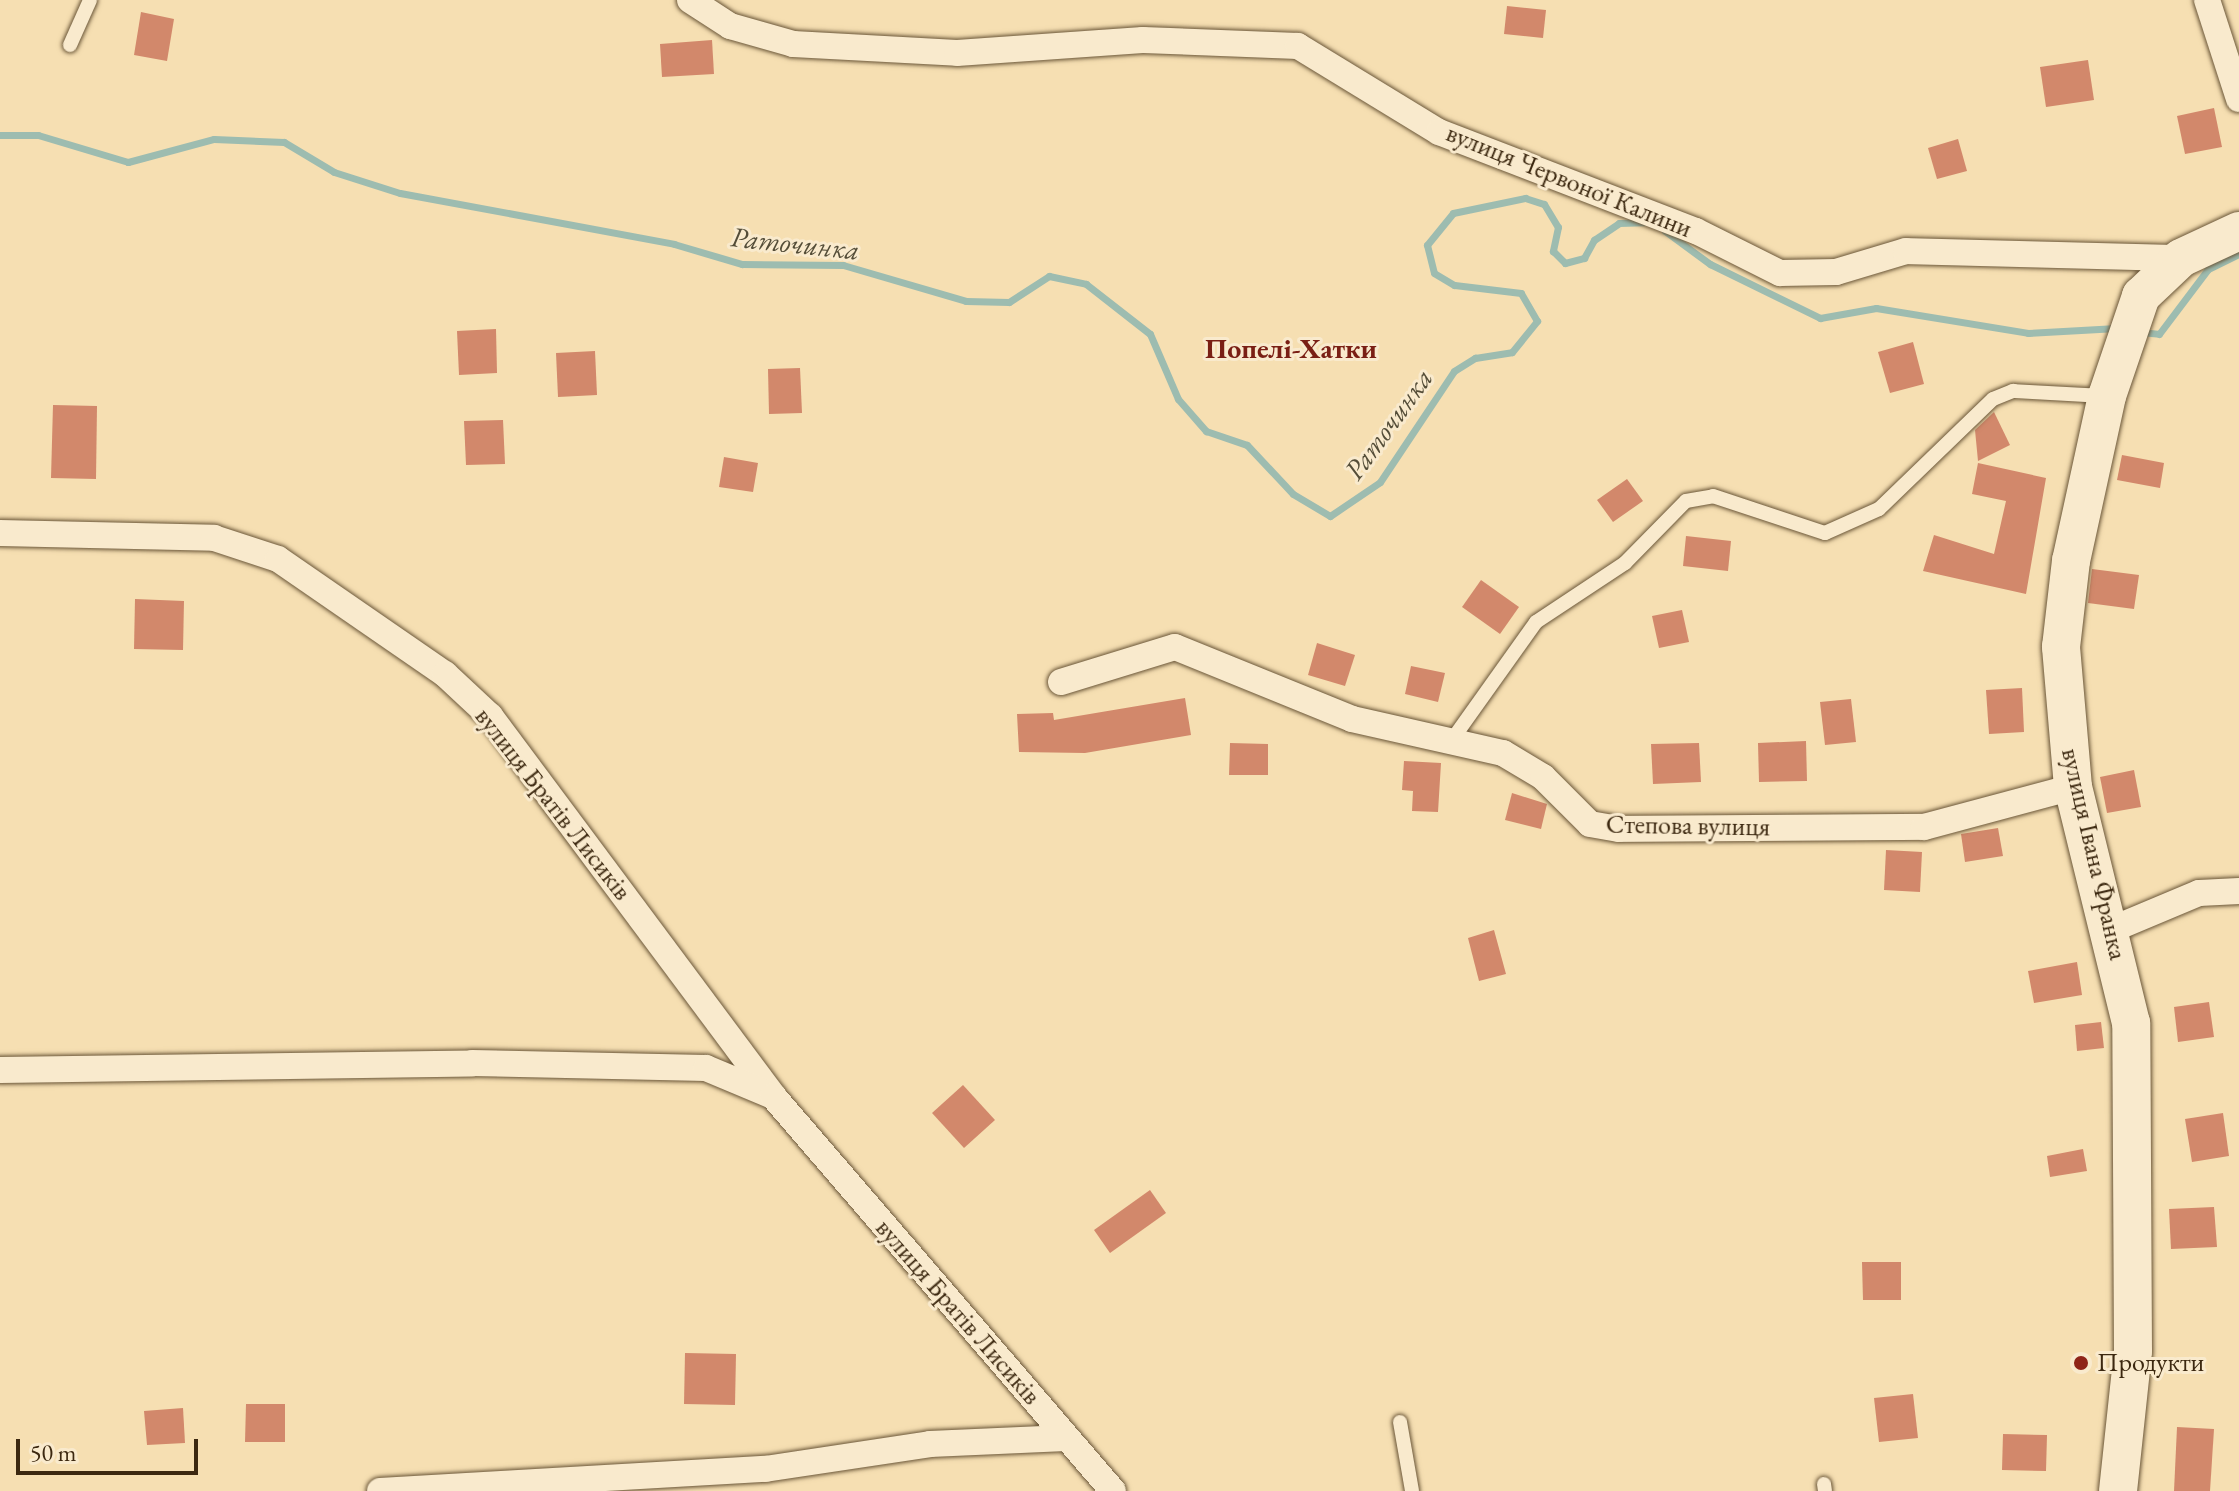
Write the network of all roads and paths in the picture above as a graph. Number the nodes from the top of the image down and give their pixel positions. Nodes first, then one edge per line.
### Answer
1 (90, 0) edge
2 (690, 0) edge
3 (2207, 0) edge
4 (70, 45) dead end
5 (2239, 99) edge
6 (2239, 231) edge
7 (2181, 258) junction
8 (2112, 380) junction
9 (0, 533) edge
10 (1061, 682) dead end
11 (1454, 737) junction
12 (2073, 787) junction
13 (2239, 891) edge
14 (2113, 929) junction
15 (0, 1070) edge
16 (773, 1096) junction
17 (1400, 1422) dead end
18 (1066, 1438) junction
19 (380, 1491) edge
20 (1113, 1491) edge
21 (1412, 1491) edge
22 (2118, 1491) edge

1 - 4 lane
2 - 7 street, вулиця Червоної Калини
3 - 5 street
6 - 7 main road, вулиця Івана Франка
7 - 8 main road, вулиця Івана Франка
8 - 11 lane
8 - 12 main road, вулиця Івана Франка
9 - 16 street, вулиця Братів Лисиків
10 - 11 street, Степова вулиця
11 - 12 street, Степова вулиця
12 - 14 main road, вулиця Івана Франка
13 - 14 street
14 - 22 main road, вулиця Івана Франка
15 - 16 street, вулиця Братів Лисиків
16 - 18 street, вулиця Братів Лисиків
17 - 21 lane
18 - 19 street
18 - 20 street, вулиця Братів Лисиків

